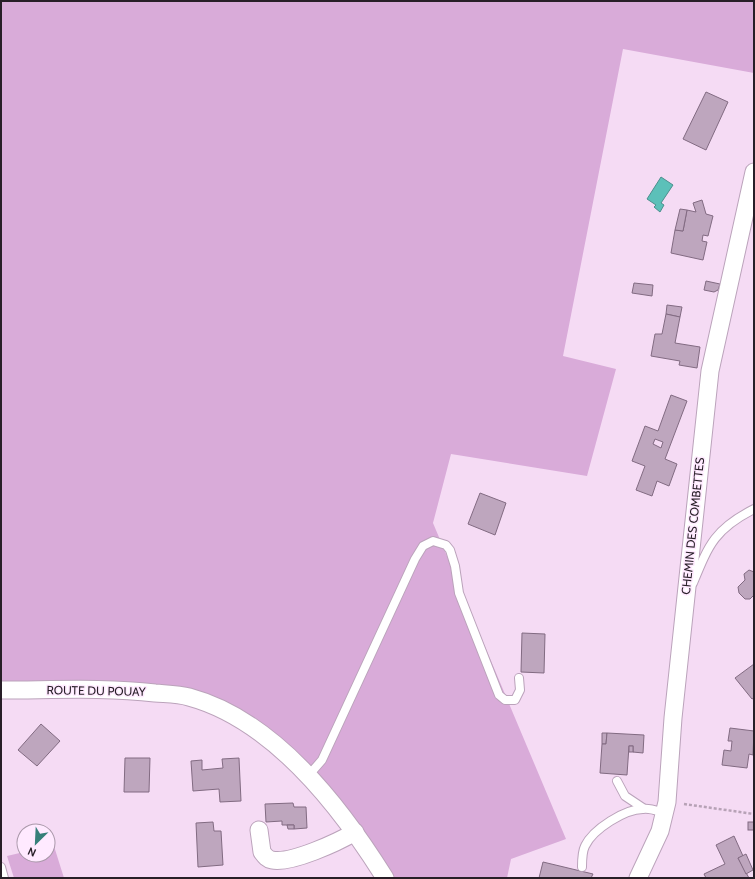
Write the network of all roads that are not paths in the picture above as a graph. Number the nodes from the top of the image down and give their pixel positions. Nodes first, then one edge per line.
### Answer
1 (754, 172) edge
2 (754, 509) edge
3 (687, 586) junction
4 (519, 678) dead end
5 (1, 690) edge
6 (308, 776) junction
7 (617, 781) dead end
8 (643, 808) junction
9 (666, 808) junction
10 (259, 830) dead end
11 (355, 832) junction
12 (1, 867) edge
13 (582, 867) dead end
14 (4, 878) edge
15 (385, 878) edge
16 (638, 878) edge

1 - 3 street, CHEMIN DES COMBETTES
2 - 3 lane
3 - 9 street, CHEMIN DES COMBETTES
4 - 6 lane
5 - 6 street, ROUTE DU POUAY
6 - 11 street, ROUTE DU POUAY
7 - 8 lane
8 - 9 lane
8 - 13 lane
9 - 16 street, CHEMIN DES COMBETTES
10 - 11 street
11 - 15 street, ROUTE DU POUAY
12 - 14 lane

